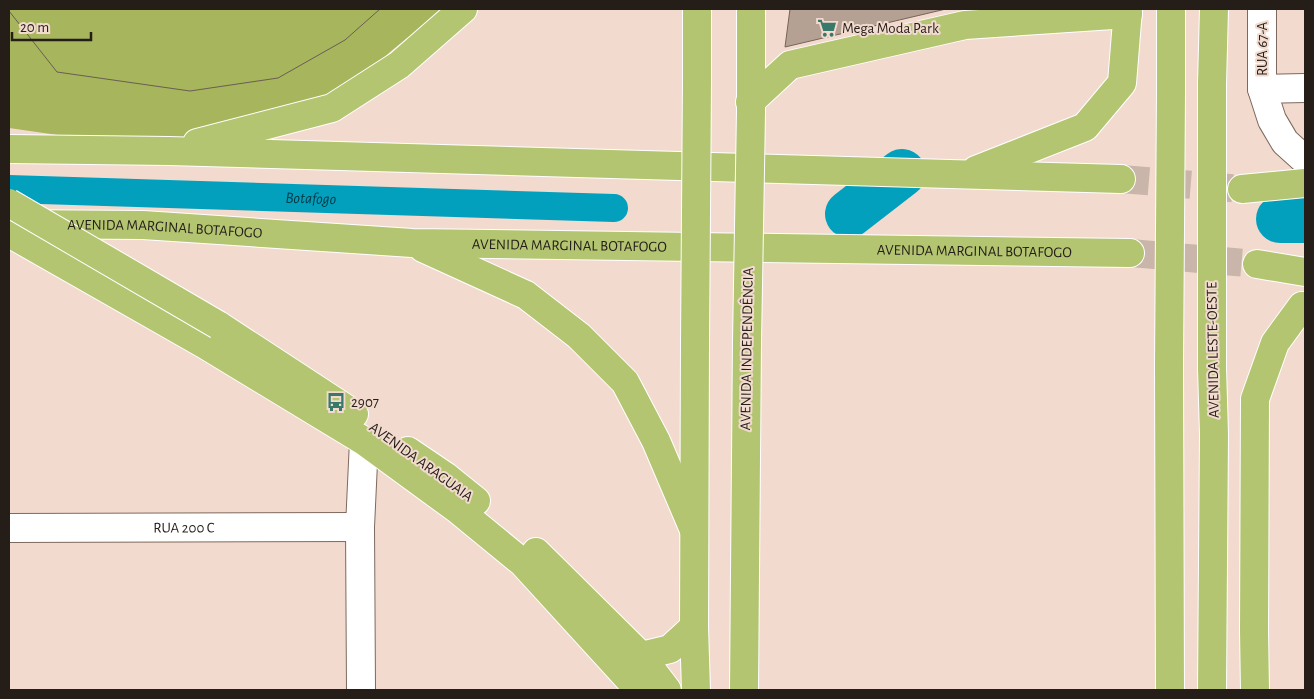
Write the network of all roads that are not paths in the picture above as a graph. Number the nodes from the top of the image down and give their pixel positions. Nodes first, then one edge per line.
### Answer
1 (463, 9) edge
2 (697, 9) edge
3 (751, 9) edge
4 (1172, 9) edge
5 (1214, 9) edge
6 (1262, 9) edge
7 (1128, 11) edge
8 (1305, 88) edge
9 (1262, 89) junction
10 (750, 107) junction
11 (9, 149) edge
12 (169, 151) junction
13 (1305, 160) edge
14 (966, 175) junction
15 (1121, 178) tunnel mouth
16 (1305, 183) edge
17 (1242, 189) tunnel mouth
18 (9, 203) edge
19 (9, 224) edge
20 (9, 233) edge
21 (412, 243) junction
22 (1130, 253) tunnel mouth
23 (1257, 264) tunnel mouth
24 (1305, 272) edge
25 (1305, 306) edge
26 (211, 335) junction
27 (364, 441) junction
28 (360, 527) junction
29 (9, 528) edge
30 (694, 530) junction
31 (694, 626) junction
32 (641, 656) junction
33 (361, 690) edge
34 (640, 690) edge
35 (666, 690) edge
36 (696, 690) edge
37 (744, 690) edge
38 (1170, 690) edge
39 (1212, 690) edge
40 (1255, 690) edge

1 - 12 main road
2 - 30 main road, bridge
3 - 10 main road, AVENIDA INDEPENDÊNCIA
4 - 38 main road, bridge
5 - 39 main road, AVENIDA LESTE-OESTE, bridge
6 - 9 street, RUA 67-A
7 - 10 main road
7 - 14 main road
8 - 9 street
9 - 13 street, RUA 67-A
10 - 37 main road, AVENIDA INDEPENDÊNCIA, bridge
11 - 12 main road
12 - 14 main road
14 - 15 main road
16 - 17 main road
18 - 26 main road, AVENIDA ARAGUAIA, bridge
19 - 21 main road, AVENIDA MARGINAL BOTAFOGO
20 - 26 main road, AVENIDA ARAGUAIA
21 - 22 main road, AVENIDA MARGINAL BOTAFOGO
21 - 30 main road
23 - 24 main road
25 - 40 main road
26 - 27 main road, AVENIDA ARAGUAIA
26 - 32 main road, AVENIDA ARAGUAIA
27 - 28 street
27 - 34 main road, AVENIDA ARAGUAIA
28 - 29 street, RUA 200 C
28 - 33 street
30 - 31 main road
31 - 32 main road
31 - 36 main road
32 - 35 main road, AVENIDA ARAGUAIA

